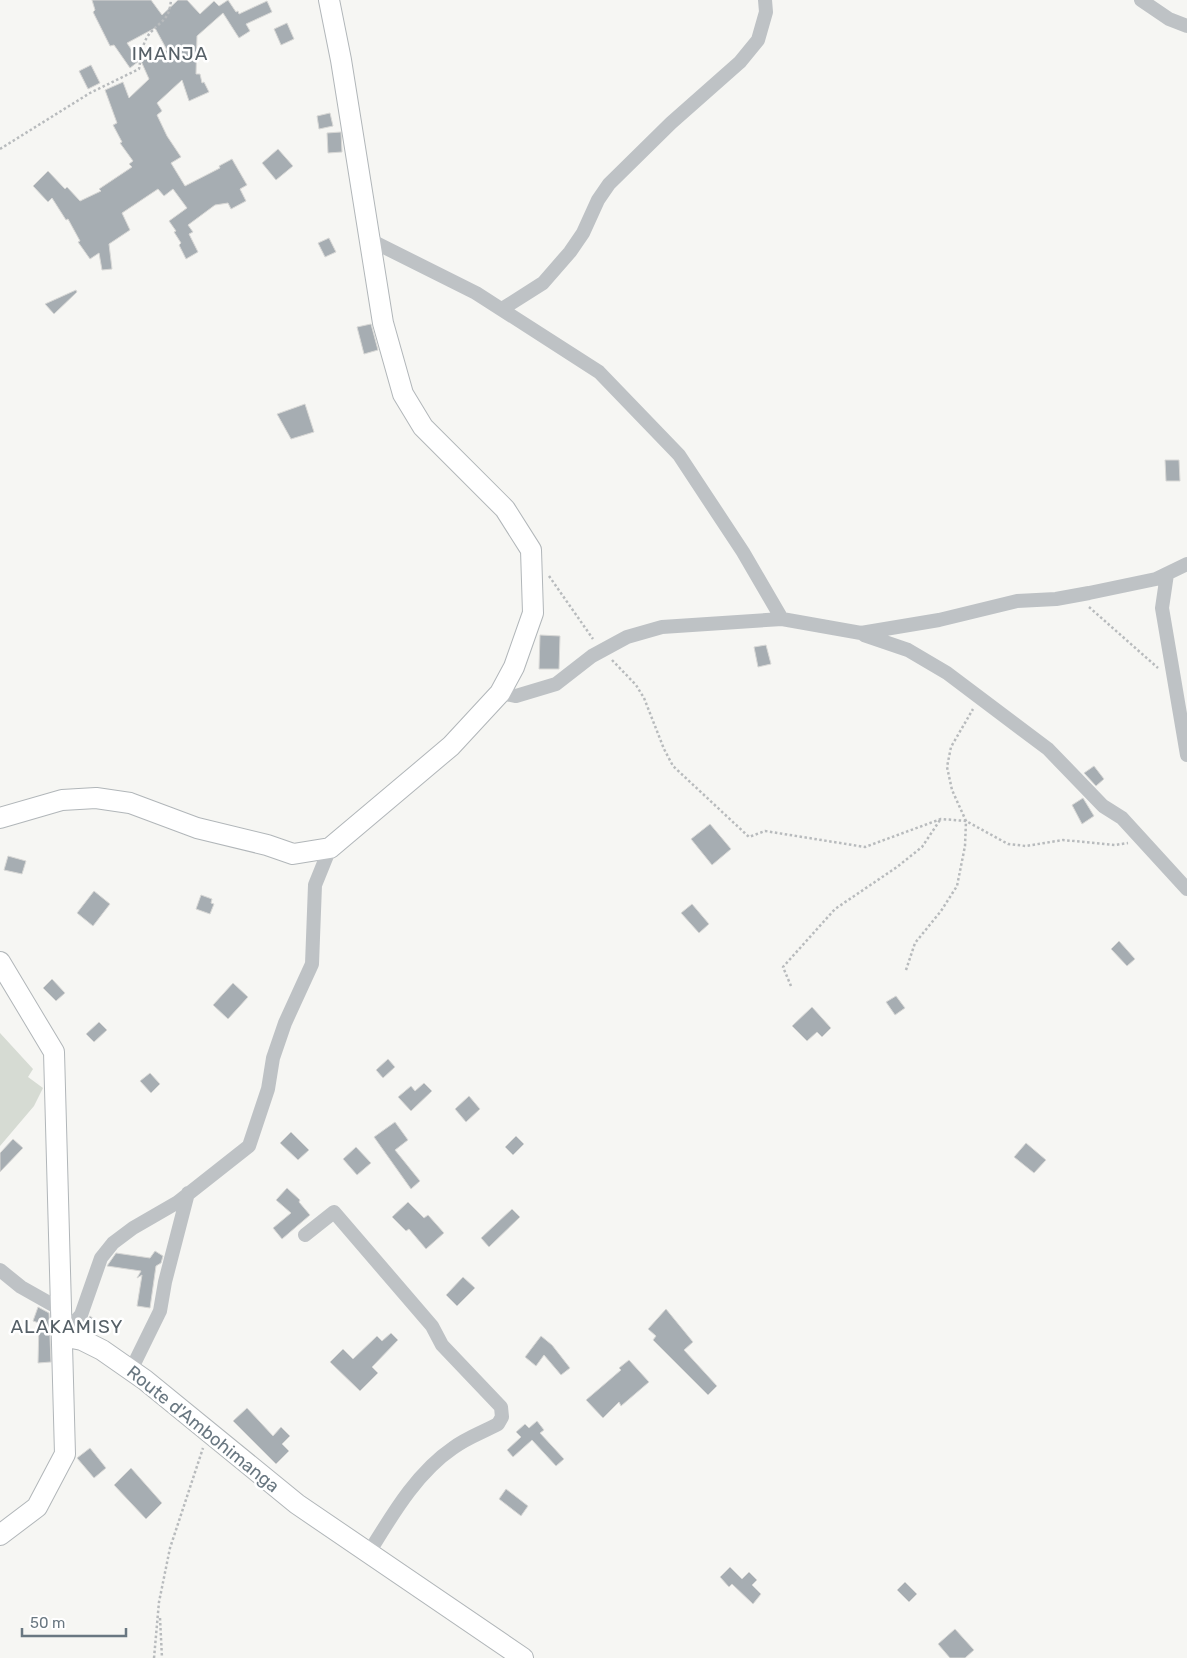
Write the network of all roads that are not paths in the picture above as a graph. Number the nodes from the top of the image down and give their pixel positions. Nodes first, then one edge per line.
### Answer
1 (329, 0) edge
2 (765, 0) edge
3 (1141, 0) edge
4 (1187, 26) edge
5 (370, 240) junction
6 (502, 309) junction
7 (1187, 564) edge
8 (1168, 574) junction
9 (782, 619) junction
10 (861, 634) junction
11 (500, 693) junction
12 (1187, 755) edge
13 (0, 818) edge
14 (330, 848) junction
15 (1187, 889) edge
16 (0, 962) edge
17 (188, 1194) junction
18 (306, 1235) dead end
19 (0, 1270) edge
20 (60, 1309) junction
21 (62, 1336) junction
22 (130, 1370) junction
23 (0, 1535) edge
24 (368, 1554) junction
25 (523, 1658) edge

1 - 5 street
2 - 6 street
3 - 4 street
5 - 6 street
5 - 11 street
6 - 9 street
7 - 8 street
8 - 10 street
8 - 12 street
9 - 10 street
9 - 11 street
10 - 15 street
11 - 14 street
13 - 14 street
14 - 17 street
16 - 20 street
17 - 21 street
17 - 22 street
18 - 24 street
19 - 20 street
20 - 21 street
21 - 22 street, Route d'Ambohimanga
21 - 23 street
22 - 24 street, Route d'Ambohimanga
24 - 25 street, Route d'Ambohimanga

